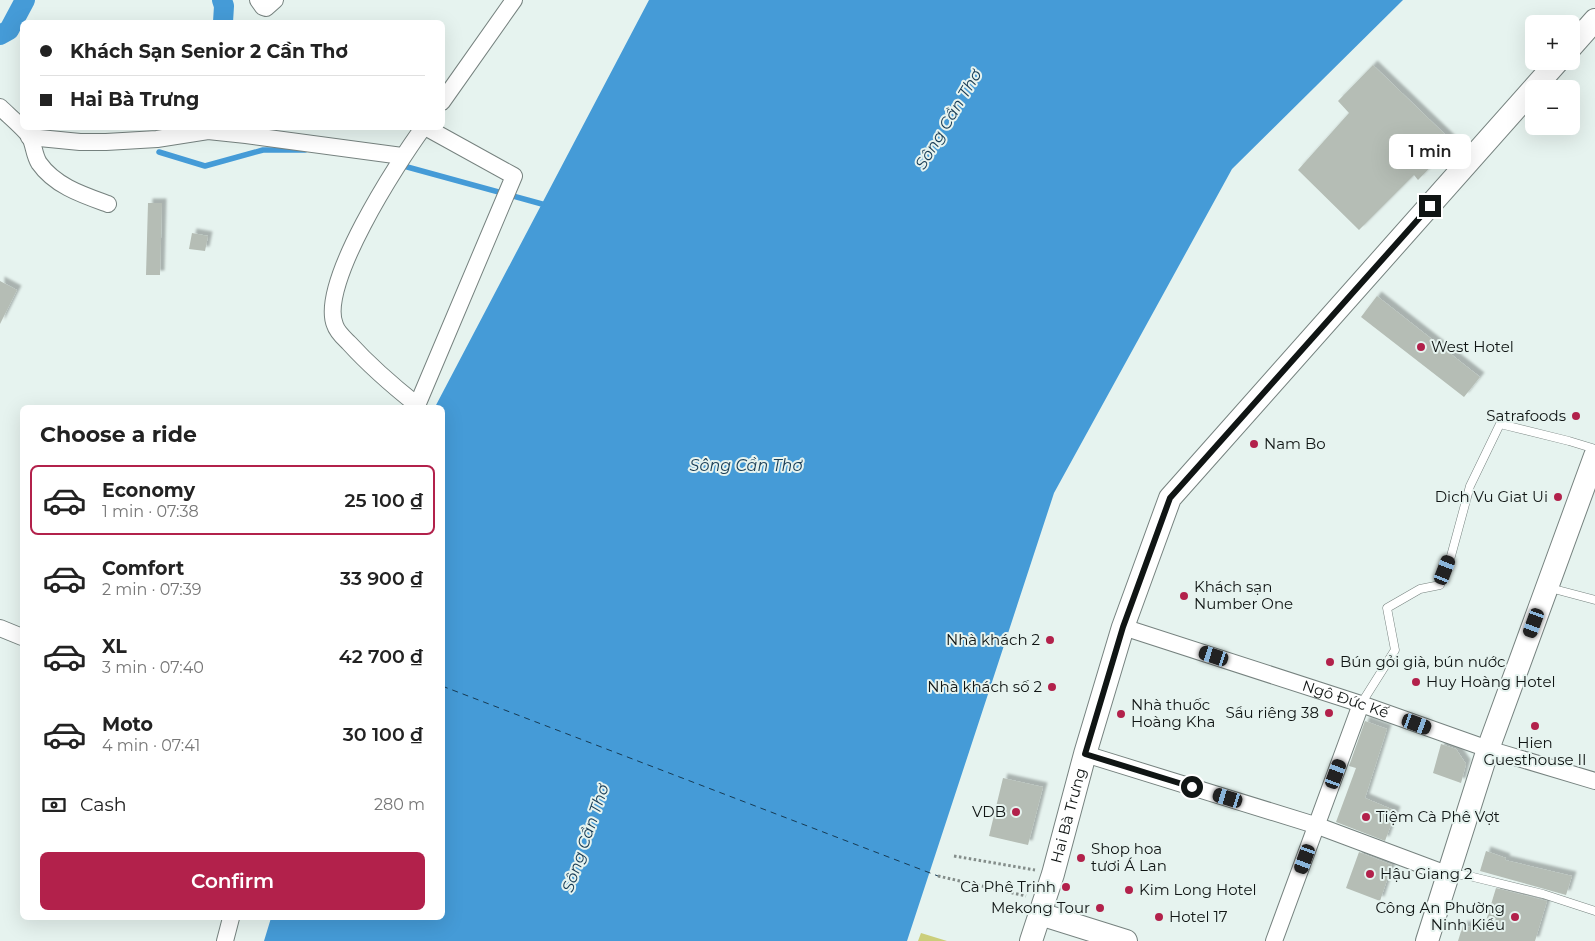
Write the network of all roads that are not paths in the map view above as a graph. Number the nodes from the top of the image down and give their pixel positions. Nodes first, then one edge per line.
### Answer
1 (258, 0) edge
2 (275, 0) edge
3 (514, 0) edge
4 (1595, 20) edge
5 (1580, 37) edge
6 (1550, 70) edge
7 (445, 98) edge
8 (0, 107) edge
9 (20, 127) edge
10 (23, 130) edge
11 (423, 130) edge
12 (429, 130) edge
13 (29, 136) junction
14 (398, 163) junction
15 (108, 204) dead end
16 (415, 405) edge
17 (416, 405) edge
18 (1594, 461) edge
19 (1548, 587) junction
20 (1595, 600) edge
21 (1123, 627) junction
22 (0, 628) edge
23 (20, 636) edge
24 (1361, 704) junction
25 (1488, 749) junction
26 (1085, 754) junction
27 (1595, 781) edge
28 (1318, 826) junction
29 (1449, 875) junction
30 (1042, 907) junction
31 (1595, 911) edge
32 (230, 920) edge
33 (225, 941) edge
34 (1031, 941) edge
35 (1126, 941) edge
36 (1274, 941) edge
37 (1428, 941) edge

1 - 2 street
3 - 7 street
4 - 5 street
6 - 21 street, Hai Bà Trưng
8 - 9 street
10 - 13 street
11 - 14 street
12 - 17 street
13 - 14 street
13 - 15 street
14 - 16 street
18 - 19 street
18 - 24 lane
19 - 20 lane
19 - 25 street
21 - 24 street, Ngô Đức Kế
21 - 26 street, Hai Bà Trưng
22 - 23 street
24 - 25 street, Ngô Đức Kế
24 - 28 street
25 - 27 street, Ngô Đức Kế
25 - 29 street
26 - 28 street
26 - 30 street, Hai Bà Trưng
28 - 29 street
28 - 36 street
29 - 31 lane
29 - 37 street
30 - 34 street, Hai Bà Trưng
30 - 35 street
32 - 33 street

